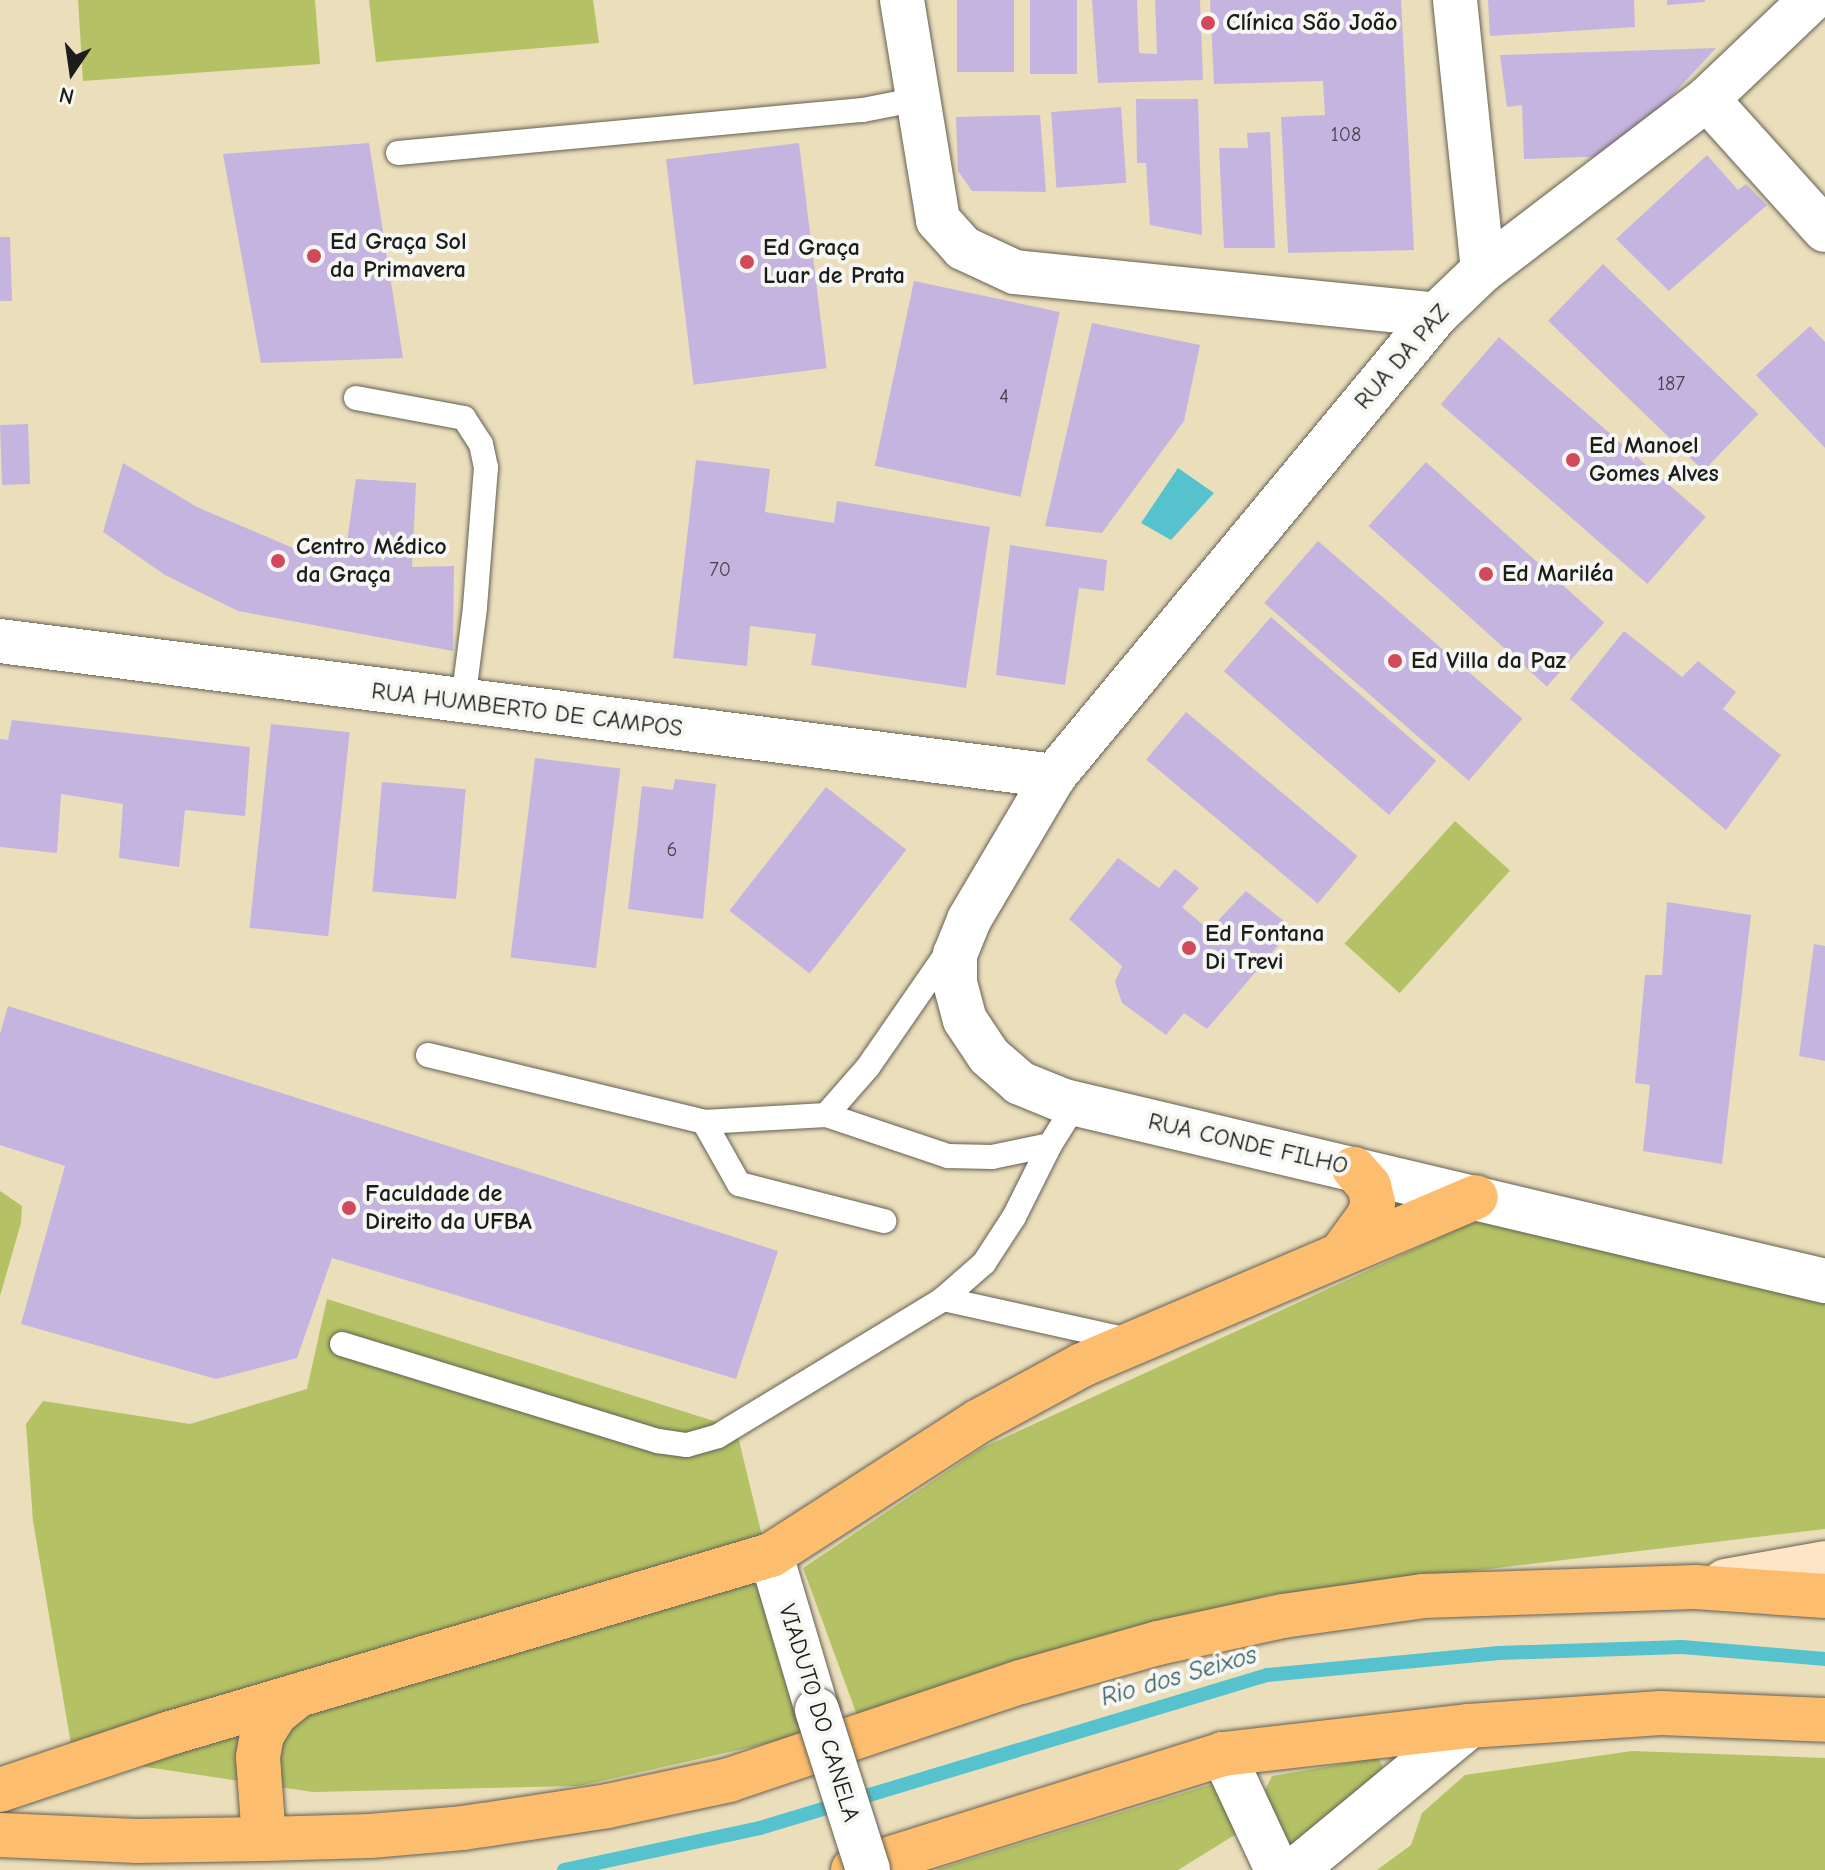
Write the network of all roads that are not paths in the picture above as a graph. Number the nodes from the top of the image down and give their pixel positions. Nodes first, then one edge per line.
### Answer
1 (902, 0) edge
2 (1455, 0) edge
3 (1811, 0) edge
4 (918, 99) junction
5 (1707, 99) junction
6 (398, 153) dead end
7 (1825, 230) edge
8 (1483, 270) junction
9 (1436, 315) junction
10 (356, 398) dead end
11 (0, 641) edge
12 (463, 702) junction
13 (1054, 776) junction
14 (969, 920) junction
15 (428, 1055) dead end
16 (1064, 1101) junction
17 (826, 1115) junction
18 (704, 1122) junction
19 (1050, 1145) junction
20 (1354, 1169) junction
21 (1476, 1197) junction
22 (884, 1221) dead end
23 (1341, 1254) junction
24 (1825, 1281) edge
25 (943, 1299) junction
26 (1137, 1342) junction
27 (342, 1344) dead end
28 (771, 1555) junction
29 (1825, 1563) edge
30 (1695, 1587) junction
31 (1825, 1596) edge
32 (297, 1696) junction
33 (1825, 1720) edge
34 (1469, 1726) junction
35 (1223, 1754) junction
36 (0, 1790) edge
37 (0, 1835) edge
38 (264, 1839) junction
39 (853, 1870) edge
40 (868, 1870) edge
41 (1277, 1870) edge
42 (1295, 1870) edge

1 - 4 street
2 - 8 street
3 - 5 street, RUA DA PAZ
4 - 6 lane
4 - 9 street
5 - 7 street
5 - 8 street, RUA DA PAZ
8 - 9 street, RUA DA PAZ
9 - 13 street, RUA DA PAZ
10 - 12 lane
11 - 12 street, RUA HUMBERTO DE CAMPOS
12 - 13 street, RUA HUMBERTO DE CAMPOS
13 - 14 street, RUA CONDE FILHO
14 - 16 street, RUA CONDE FILHO
14 - 17 lane
15 - 18 lane
16 - 19 lane
16 - 20 street, RUA CONDE FILHO
17 - 18 lane
17 - 19 lane
18 - 22 lane
19 - 25 lane
20 - 21 street, RUA CONDE FILHO
20 - 23 main road
21 - 23 main road
21 - 24 street, RUA CONDE FILHO
23 - 26 main road
25 - 26 lane
25 - 27 lane
26 - 28 main road
28 - 32 main road
28 - 40 street, VIADUTO DO CANELA, bridge
29 - 30 main road
30 - 31 main road
30 - 38 main road
32 - 36 main road
32 - 38 main road
33 - 34 main road
34 - 35 main road
34 - 42 street
35 - 39 main road
35 - 41 street
37 - 38 main road

